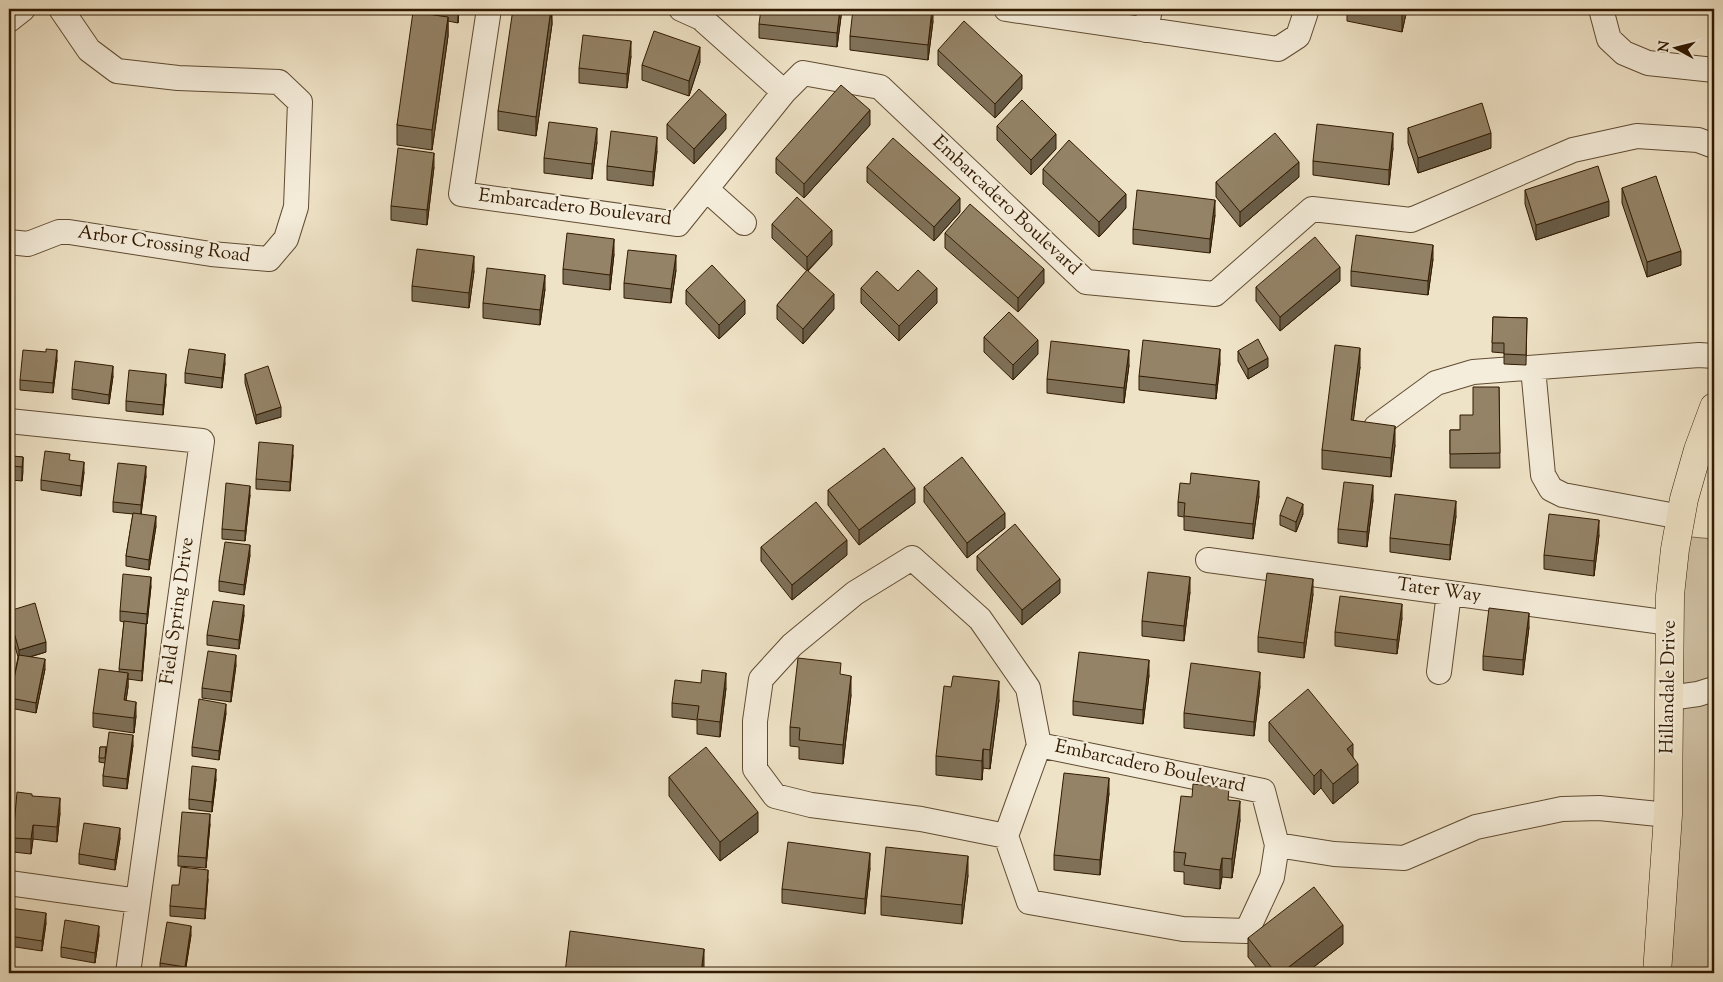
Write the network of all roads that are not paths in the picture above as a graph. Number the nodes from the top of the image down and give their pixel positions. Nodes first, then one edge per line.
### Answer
1 (23, 9) edge
2 (62, 9) edge
3 (489, 9) edge
4 (681, 9) edge
5 (1006, 9) edge
6 (1307, 9) edge
7 (1601, 9) edge
8 (1148, 19) edge
9 (9, 20) edge
10 (1714, 70) edge
11 (784, 92) junction
12 (1714, 146) edge
13 (706, 189) junction
14 (744, 223) dead end
15 (9, 242) edge
16 (1714, 356) edge
17 (1533, 368) junction
18 (1714, 407) edge
19 (9, 421) edge
20 (1376, 427) edge
21 (1680, 516) junction
22 (1208, 560) dead end
23 (1449, 592) junction
24 (1670, 623) junction
25 (1439, 672) dead end
26 (1714, 689) edge
27 (1669, 698) junction
28 (1039, 745) junction
29 (1668, 815) junction
30 (1006, 836) junction
31 (1277, 845) junction
32 (9, 883) edge
33 (138, 901) junction
34 (128, 973) edge
35 (1658, 973) edge

1 - 9 street
2 - 15 street, Arbor Crossing Road
3 - 13 street, Embarcadero Boulevard
4 - 11 street
5 - 8 street
6 - 8 street
7 - 10 street
11 - 12 street, Embarcadero Boulevard
11 - 13 street, Embarcadero Boulevard
13 - 14 street
16 - 17 street
17 - 20 street
17 - 21 street
18 - 21 main road, Hillandale Drive
19 - 33 street, Field Spring Drive
21 - 24 main road, Hillandale Drive
22 - 23 street, Tater Way
23 - 24 street, Tater Way
23 - 25 street
24 - 27 main road, Hillandale Drive
26 - 27 street
27 - 29 main road, Hillandale Drive
28 - 30 street, Embarcadero Boulevard
28 - 30 street
28 - 31 street, Embarcadero Boulevard
29 - 31 street
29 - 35 main road, Hillandale Drive
30 - 31 street, Embarcadero Boulevard
32 - 33 street
33 - 34 street, Field Spring Drive

